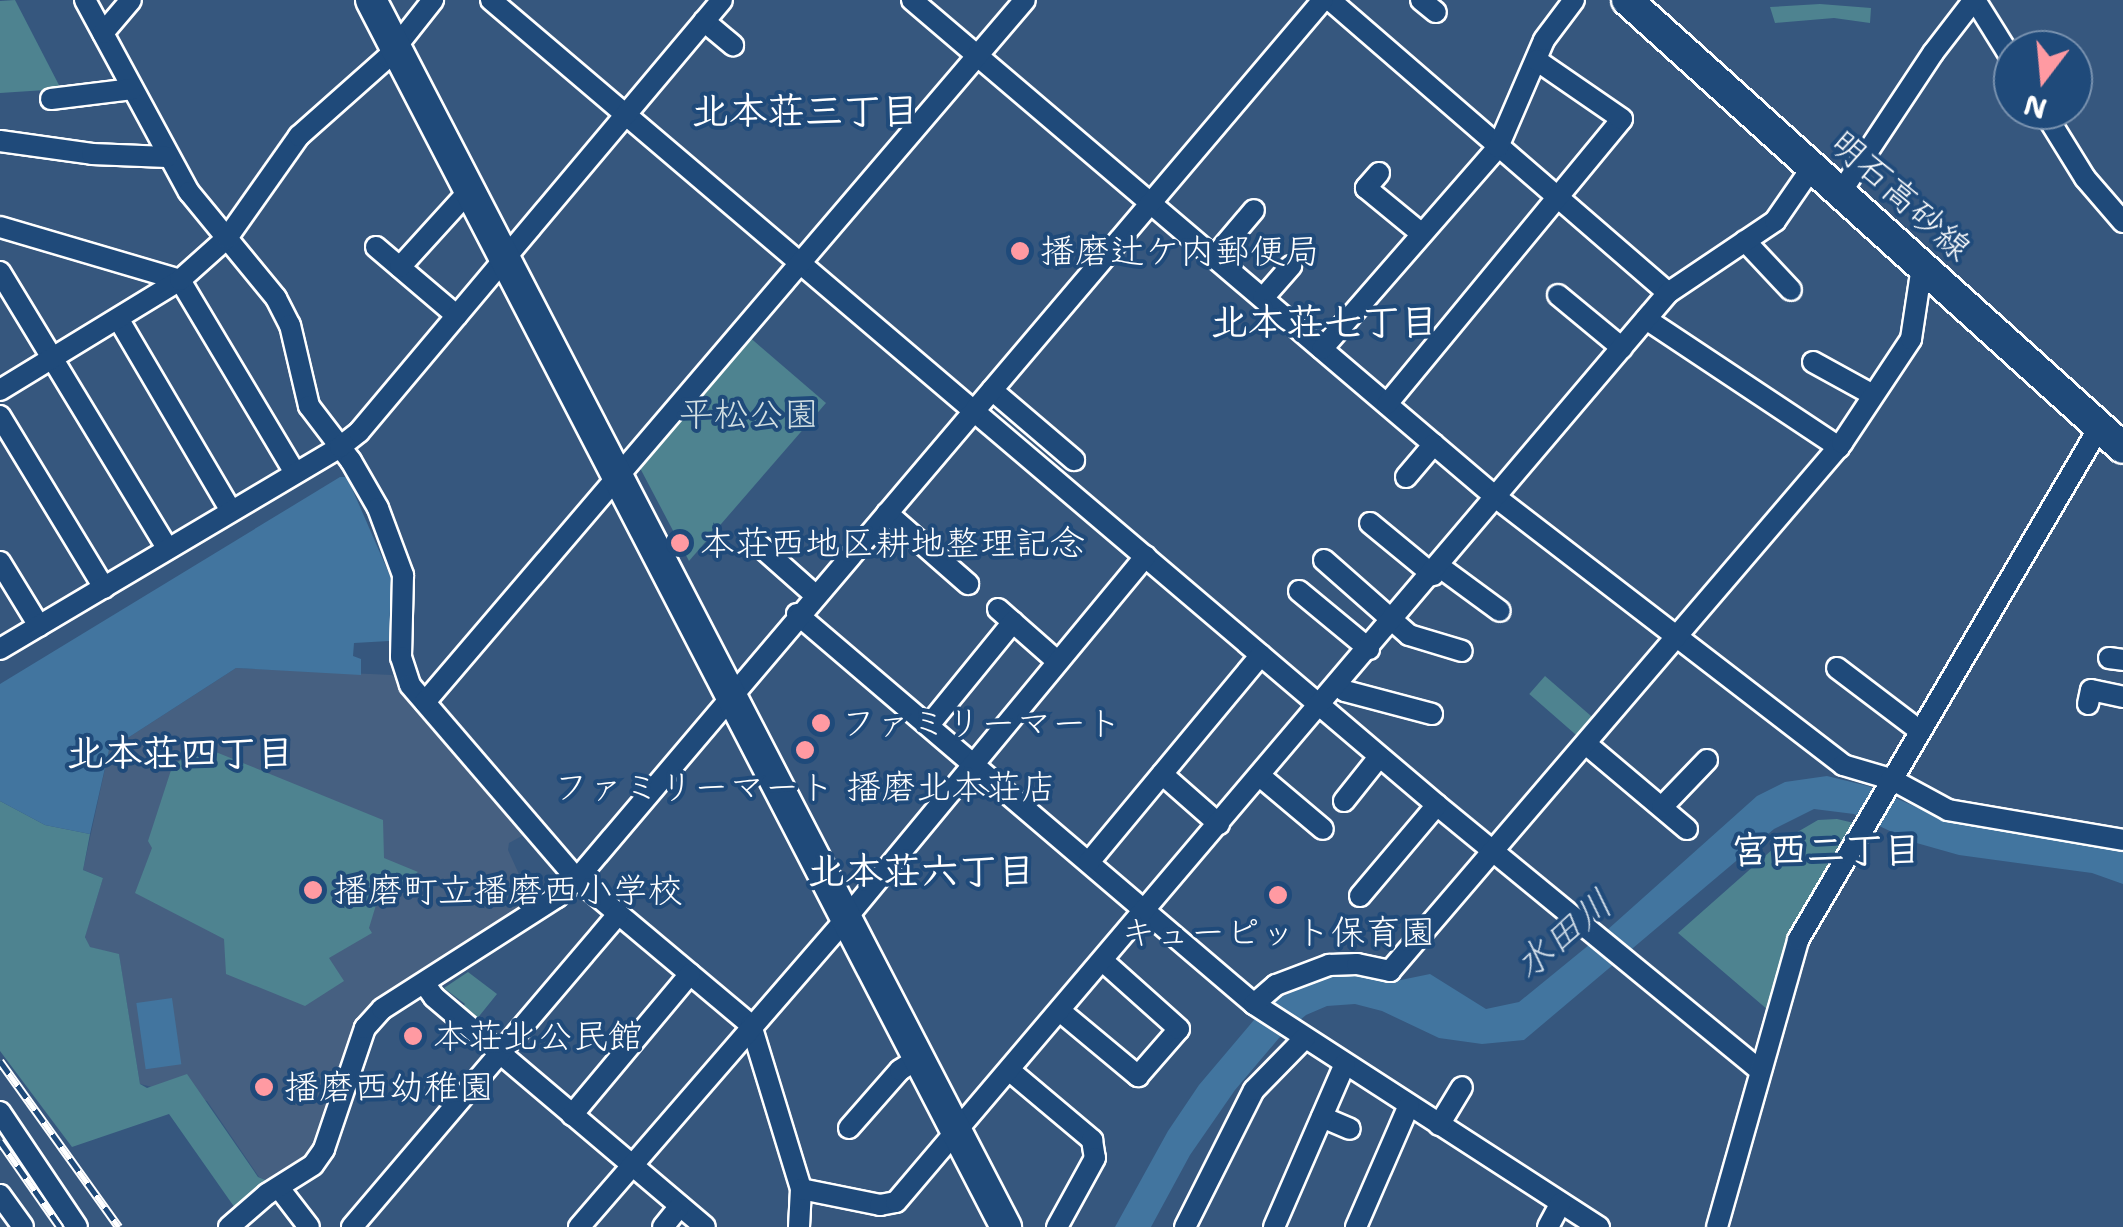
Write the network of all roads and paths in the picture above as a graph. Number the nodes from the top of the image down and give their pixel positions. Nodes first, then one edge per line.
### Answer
1 (86, 0) edge
2 (130, 0) edge
3 (370, 0) edge
4 (433, 0) edge
5 (491, 0) edge
6 (722, 0) edge
7 (912, 0) edge
8 (1025, 0) edge
9 (1326, 0) edge
10 (1574, 0) edge
11 (1627, 0) edge
12 (1974, 0) edge
13 (704, 20) junction
14 (1993, 30) edge
15 (103, 33) junction
16 (733, 46) dead end
17 (395, 48) junction
18 (978, 56) junction
19 (1536, 60) junction
20 (132, 89) junction
21 (51, 100) dead end
22 (626, 111) junction
23 (2056, 130) edge
24 (0, 141) edge
25 (1498, 147) junction
26 (168, 157) junction
27 (1813, 166) junction
28 (1379, 173) dead end
29 (470, 189) junction
30 (1841, 192) junction
31 (1557, 198) junction
32 (1154, 203) junction
33 (1254, 210) dead end
34 (2123, 222) edge
35 (0, 227) edge
36 (1422, 234) junction
37 (226, 238) junction
38 (1745, 242) junction
39 (376, 247) dead end
40 (506, 255) junction
41 (1215, 256) junction
42 (802, 262) junction
43 (1291, 266) dead end
44 (1922, 266) junction
45 (400, 267) junction
46 (0, 272) edge
47 (180, 280) junction
48 (1791, 290) dead end
49 (1668, 292) junction
50 (1558, 296) dead end
51 (1263, 298) junction
52 (457, 316) junction
53 (120, 320) junction
54 (1646, 320) junction
55 (1622, 348) junction
56 (1322, 349) junction
57 (52, 360) junction
58 (1813, 362) dead end
59 (0, 390) edge
60 (992, 390) junction
61 (1873, 395) junction
62 (1386, 404) junction
63 (975, 410) junction
64 (0, 416) edge
65 (2100, 426) junction
66 (1434, 444) junction
67 (340, 447) junction
68 (1839, 447) junction
69 (2123, 448) edge
70 (1074, 460) dead end
71 (294, 471) junction
72 (1406, 477) dead end
73 (619, 478) junction
74 (1498, 498) junction
75 (230, 510) junction
76 (888, 514) junction
77 (1370, 523) dead end
78 (752, 539) dead end
79 (167, 548) junction
80 (1146, 556) junction
81 (1324, 560) dead end
82 (0, 562) edge
83 (1436, 571) junction
84 (968, 584) dead end
85 (104, 588) junction
86 (1299, 590) dead end
87 (814, 594) junction
88 (1500, 611) dead end
89 (797, 614) junction
90 (1394, 620) junction
91 (40, 626) junction
92 (1677, 638) junction
93 (0, 649) edge
94 (1369, 649) junction
95 (1462, 650) dead end
96 (1261, 656) junction
97 (1057, 662) junction
98 (1837, 668) dead end
99 (1337, 685) junction
100 (732, 694) junction
101 (425, 702) junction
102 (1320, 706) junction
103 (1432, 714) dead end
104 (930, 725) junction
105 (1920, 730) junction
106 (1586, 744) junction
107 (1380, 756) junction
108 (1707, 760) dead end
109 (974, 762) junction
110 (1162, 774) junction
111 (1260, 776) junction
112 (1892, 779) junction
113 (1344, 801) dead end
114 (1437, 805) junction
115 (1662, 807) junction
116 (1219, 824) junction
117 (1323, 829) dead end
118 (1687, 829) dead end
119 (2123, 840) edge
120 (1494, 852) junction
121 (1090, 862) junction
122 (576, 879) junction
123 (1361, 896) dead end
124 (1146, 911) junction
125 (618, 914) junction
126 (848, 916) junction
127 (1103, 960) junction
128 (690, 974) junction
129 (424, 983) junction
130 (1254, 1004) junction
131 (1060, 1011) junction
132 (751, 1025) junction
133 (1304, 1038) junction
134 (500, 1053) junction
135 (919, 1058) junction
136 (1346, 1064) junction
137 (1009, 1070) junction
138 (1760, 1070) junction
139 (1462, 1088) dead end
140 (1409, 1105) junction
141 (0, 1112) edge
142 (572, 1115) junction
143 (1322, 1118) junction
144 (1440, 1125) junction
145 (848, 1128) dead end
146 (1350, 1129) dead end
147 (956, 1132) junction
148 (632, 1165) junction
149 (278, 1188) junction
150 (802, 1189) junction
151 (0, 1194) edge
152 (1072, 1201) junction
153 (1561, 1202) junction
154 (680, 1206) junction
155 (1092, 1211) dead end
156 (22, 1227) edge
157 (76, 1227) edge
158 (229, 1227) edge
159 (309, 1227) edge
160 (352, 1227) edge
161 (579, 1227) edge
162 (663, 1227) edge
163 (705, 1227) edge
164 (799, 1227) edge
165 (1006, 1227) edge
166 (1057, 1227) edge
167 (1186, 1227) edge
168 (1274, 1227) edge
169 (1356, 1227) edge
170 (1548, 1227) edge
171 (1599, 1227) edge
172 (1717, 1227) edge

1 - 15 street
2 - 15 street
3 - 17 street
4 - 17 street
5 - 22 street
6 - 13 street
7 - 18 street
8 - 18 street
9 - 25 street
9 - 32 street
10 - 19 street
11 - 27 street, 明石高砂線
12 - 14 street
12 - 30 street
13 - 16 street
13 - 22 street
15 - 20 street
17 - 29 street
17 - 37 street
18 - 32 street
18 - 42 street
19 - 25 street
19 - 31 street
20 - 21 street
20 - 26 street
22 - 40 street
22 - 42 street
23 - 34 street
24 - 26 street
25 - 31 street
25 - 36 street
26 - 37 street
27 - 30 street, 明石高砂線
27 - 38 street
28 - 36 street
29 - 40 street
29 - 45 street
30 - 44 street, 明石高砂線
31 - 49 street
31 - 62 street
32 - 41 street
32 - 60 street
33 - 41 street
35 - 47 street
36 - 56 street
37 - 47 street
37 - 67 street
38 - 48 street
38 - 49 street
39 - 45 street
40 - 52 street
40 - 73 street
41 - 51 street
42 - 63 street
42 - 73 street
43 - 51 street
44 - 61 street
44 - 65 street, 明石高砂線
45 - 52 street
46 - 57 street
47 - 53 street
47 - 71 street
49 - 54 street
50 - 55 street
51 - 56 street
52 - 67 street
53 - 57 street
53 - 75 street
54 - 55 street
54 - 68 street
55 - 74 street
56 - 62 street
57 - 59 street
57 - 79 street
58 - 61 street
60 - 63 street
60 - 70 street
61 - 68 street
62 - 66 street
63 - 76 street
63 - 80 street
64 - 85 street
65 - 69 street, 明石高砂線
65 - 105 street
66 - 72 street
66 - 74 street
67 - 71 street
67 - 101 street
68 - 92 street
71 - 75 street
73 - 100 street
73 - 101 street
74 - 83 street
74 - 92 street
75 - 79 street
76 - 84 street
76 - 87 street
77 - 83 street
78 - 87 street
79 - 85 street
80 - 96 street
80 - 97 street
81 - 90 street
82 - 91 street
83 - 88 street
83 - 90 street
85 - 91 street
86 - 94 street
87 - 89 street
89 - 100 street
89 - 104 street
90 - 94 street
90 - 95 street
91 - 93 street
92 - 106 street
92 - 112 street
94 - 99 street
96 - 102 street
96 - 110 street
97 - 104 street
97 - 109 street
98 - 105 street
99 - 102 street
99 - 103 street
100 - 122 street
100 - 126 street
101 - 122 street
102 - 107 street
102 - 111 street
104 - 109 street
105 - 112 street
106 - 115 street
106 - 120 street
107 - 113 street
107 - 114 street
108 - 115 street
109 - 121 street
109 - 126 street
110 - 116 street
110 - 121 street
111 - 116 street
111 - 117 street
112 - 119 street
112 - 138 street
114 - 120 street
114 - 123 street
115 - 118 street
116 - 124 street
120 - 130 street
120 - 138 street
121 - 124 street
122 - 125 street
122 - 129 street
124 - 127 street
124 - 130 street
125 - 128 street
125 - 134 street
126 - 132 street
126 - 135 street
127 - 131 street
127 - 131 street
128 - 132 street
128 - 142 street
129 - 134 street
129 - 149 street
130 - 133 street
131 - 137 street
132 - 148 street
132 - 150 street
133 - 136 street
133 - 167 street
134 - 142 street
134 - 160 street
135 - 145 street
135 - 147 street
136 - 140 street
136 - 143 street
137 - 147 street
137 - 152 street
138 - 172 street
139 - 144 street
140 - 144 street
140 - 169 street
141 - 157 street
142 - 148 street
143 - 146 street
143 - 168 street
144 - 153 street
147 - 150 street
147 - 165 street
148 - 154 street
148 - 161 street
149 - 158 street
149 - 159 street
150 - 164 street
151 - 156 street
152 - 155 street
152 - 166 street
153 - 170 street
153 - 171 street
154 - 162 street
154 - 163 street

